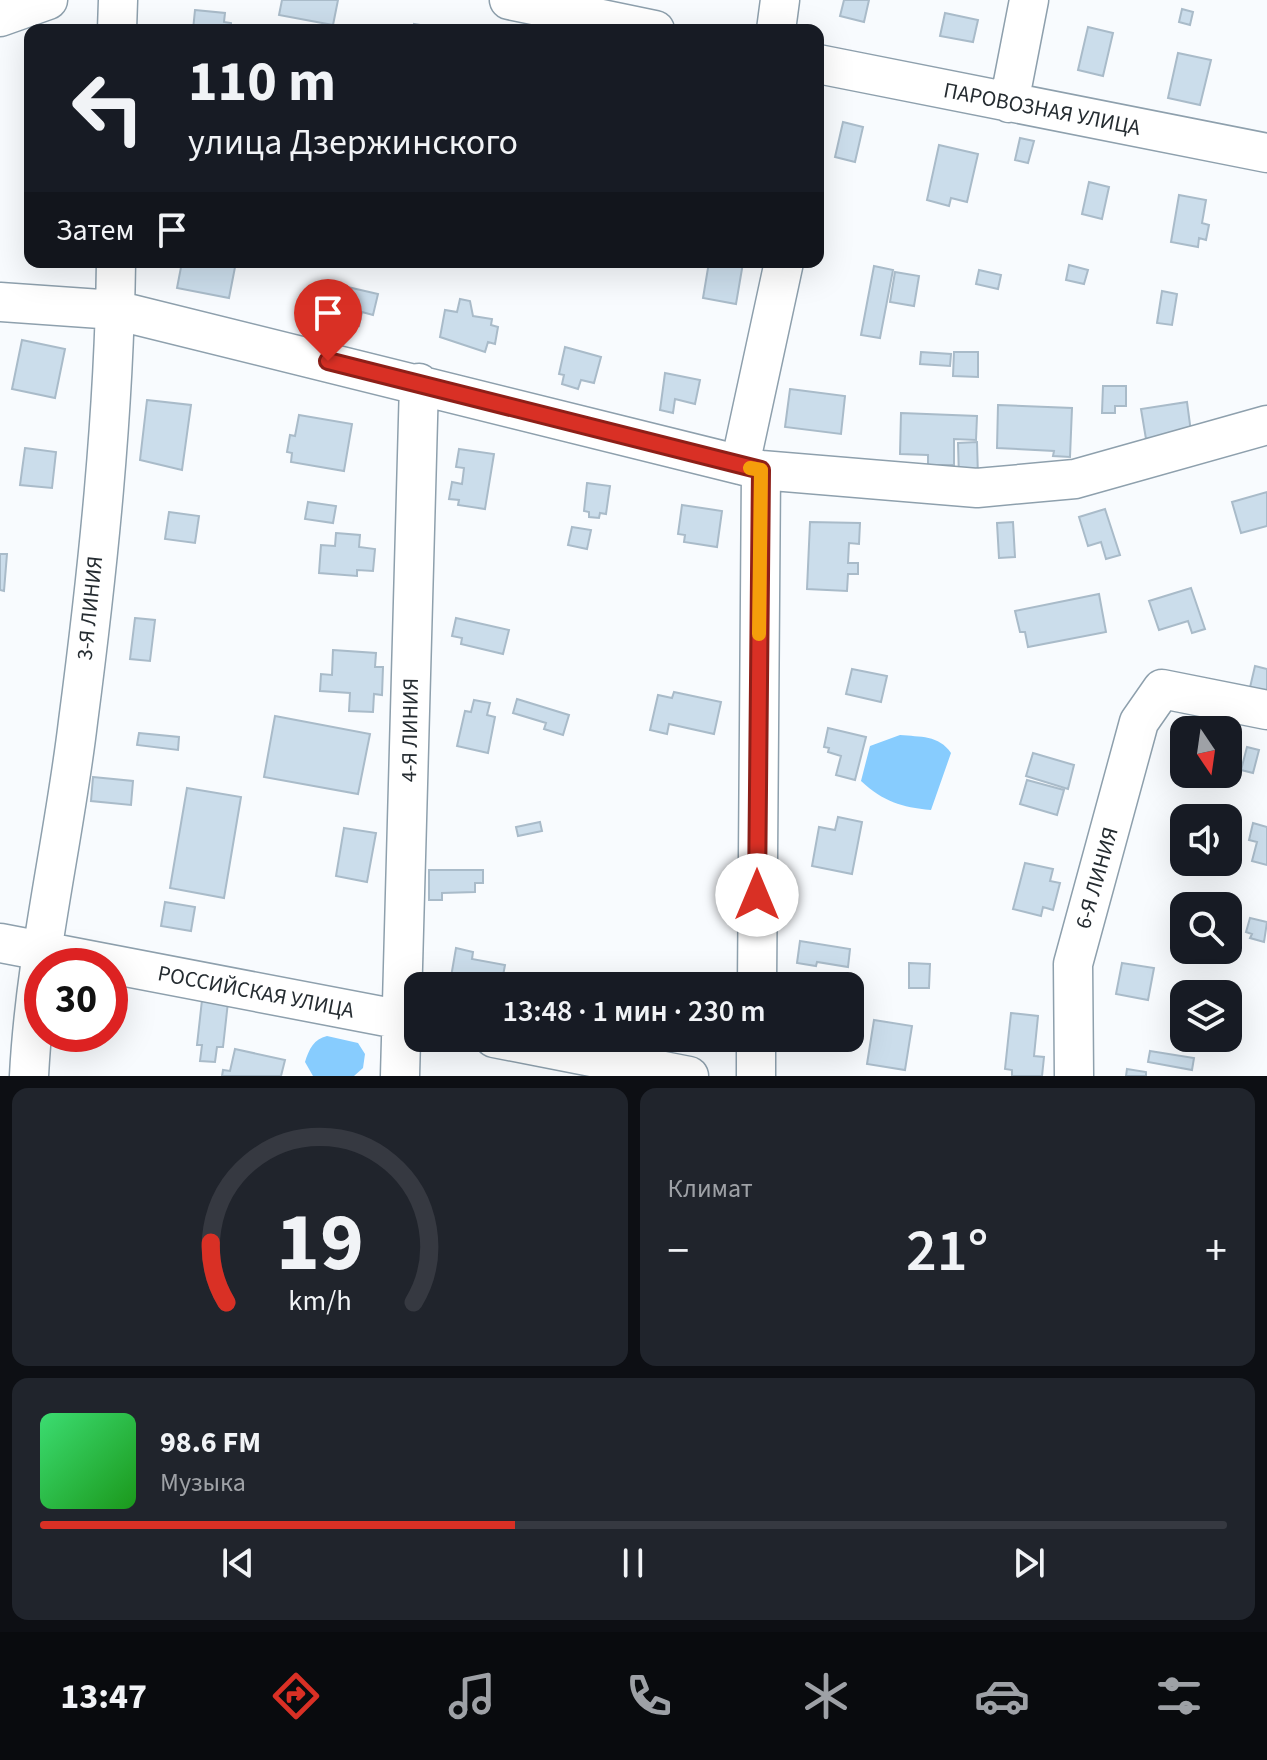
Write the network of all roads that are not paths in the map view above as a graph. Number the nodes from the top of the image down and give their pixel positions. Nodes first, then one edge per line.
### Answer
1 (48, 0) edge
2 (118, 0) edge
3 (509, 0) edge
4 (780, 0) edge
5 (1029, 0) edge
6 (0, 17) edge
7 (117, 24) edge
8 (626, 24) edge
9 (777, 24) edge
10 (824, 65) edge
11 (1009, 103) junction
12 (1267, 153) edge
13 (116, 268) edge
14 (783, 268) edge
15 (0, 302) edge
16 (115, 310) junction
17 (419, 383) junction
18 (1267, 425) edge
19 (750, 468) junction
20 (1267, 710) edge
21 (0, 943) edge
22 (26, 948) edge
23 (42, 948) edge
24 (128, 968) edge
25 (411, 972) edge
26 (757, 972) edge
27 (404, 1021) edge
28 (31, 1052) edge
29 (404, 1052) edge
30 (566, 1052) edge
31 (756, 1052) edge
32 (29, 1076) edge
33 (400, 1076) edge
34 (689, 1076) edge
35 (756, 1076) edge
36 (1074, 1076) edge

1 - 6 street
2 - 7 street
3 - 8 street
4 - 9 street
5 - 11 street
10 - 11 street, ПАРОВОЗНАЯ УЛИЦА
11 - 12 street, ПАРОВОЗНАЯ УЛИЦА
13 - 16 street, 3-Я ЛИНИЯ
14 - 19 street
15 - 16 street
16 - 17 street
16 - 23 street, 3-Я ЛИНИЯ
17 - 19 street
17 - 25 street, 4-Я ЛИНИЯ
18 - 19 street
19 - 26 street
20 - 36 street, 6-Я ЛИНИЯ
21 - 22 street, РОССИЙСКАЯ УЛИЦА
24 - 27 street, РОССИЙСКАЯ УЛИЦА
28 - 32 street, 3-Я ЛИНИЯ
29 - 33 street, 4-Я ЛИНИЯ
30 - 34 street
31 - 35 street

